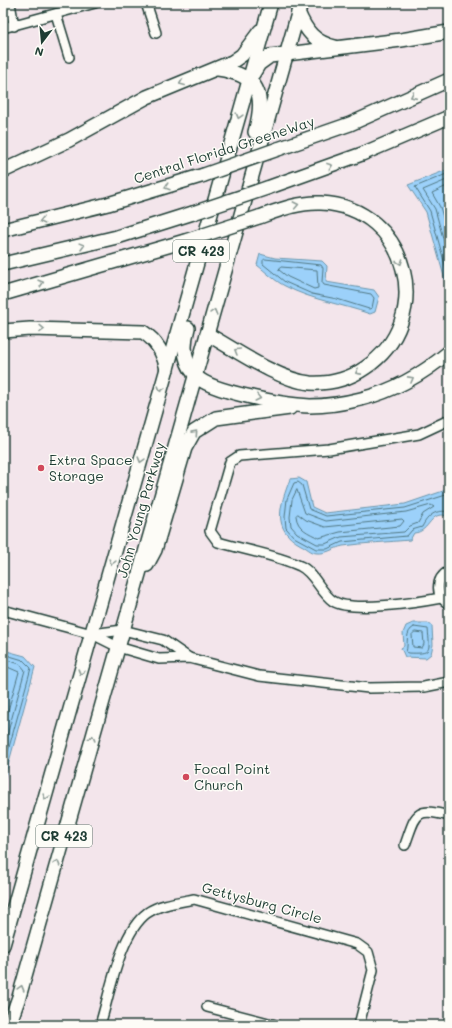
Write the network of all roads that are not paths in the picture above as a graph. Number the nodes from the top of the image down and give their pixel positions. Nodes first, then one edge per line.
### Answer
1 (10, 3) edge
2 (95, 3) edge
3 (146, 3) edge
4 (271, 3) edge
5 (299, 7) edge
6 (56, 14) junction
7 (266, 21) junction
8 (14, 26) junction
9 (3, 28) edge
10 (449, 32) edge
11 (156, 33) dead end
12 (339, 48) junction
13 (286, 53) junction
14 (69, 57) dead end
15 (218, 69) junction
16 (250, 79) junction
17 (449, 80) edge
18 (449, 117) edge
19 (232, 139) junction
20 (3, 171) edge
21 (3, 230) edge
22 (3, 264) edge
23 (222, 282) junction
24 (3, 294) edge
25 (3, 331) edge
26 (207, 334) junction
27 (449, 352) edge
28 (167, 369) junction
29 (196, 376) junction
30 (310, 406) junction
31 (449, 420) edge
32 (449, 571) edge
33 (136, 586) junction
34 (441, 598) junction
35 (449, 604) edge
36 (3, 610) edge
37 (123, 630) junction
38 (92, 634) junction
39 (118, 647) junction
40 (189, 658) junction
41 (449, 682) edge
42 (449, 816) edge
43 (405, 845) dead end
44 (3, 945) edge
45 (207, 1007) dead end
46 (9, 1025) edge
47 (100, 1025) edge
48 (276, 1025) edge
49 (359, 1025) edge

1 - 8 street
2 - 6 street
3 - 11 street
4 - 7 highway, John Young Parkway / CR 423
5 - 12 highway
5 - 13 highway, John Young Parkway / CR 423
6 - 8 street
6 - 14 street
7 - 15 highway
7 - 16 highway, John Young Parkway / CR 423
8 - 9 street
10 - 12 highway
12 - 13 highway
13 - 16 highway
13 - 23 highway, John Young Parkway / CR 423
15 - 16 highway
15 -> 20 highway
16 -> 19 highway, John Young Parkway / CR 423
16 - 23 highway
17 -> 21 highway, Central Florida GreeneWay, bridge
22 -> 18 highway, bridge
19 - 28 highway, John Young Parkway / CR 423
19 - 29 highway
26 -> 23 highway, John Young Parkway / CR 423
24 -> 26 highway, bridge
25 -> 28 highway
26 - 29 highway, John Young Parkway / CR 423
30 -> 27 highway
28 -> 38 highway, John Young Parkway / CR 423
29 -> 30 highway
29 - 33 highway, John Young Parkway / CR 423
33 -> 30 highway
31 - 34 street
32 - 34 street
33 - 37 highway, John Young Parkway / CR 423
34 - 35 street
36 - 38 street
37 - 38 street
37 - 39 highway, John Young Parkway / CR 423
37 - 40 street
38 - 39 street
38 -> 44 highway, John Young Parkway / CR 423
39 - 40 street
46 -> 39 highway, John Young Parkway / CR 423
40 - 41 street
42 - 43 street
45 - 48 street
47 - 49 street, Gettysburg Circle

